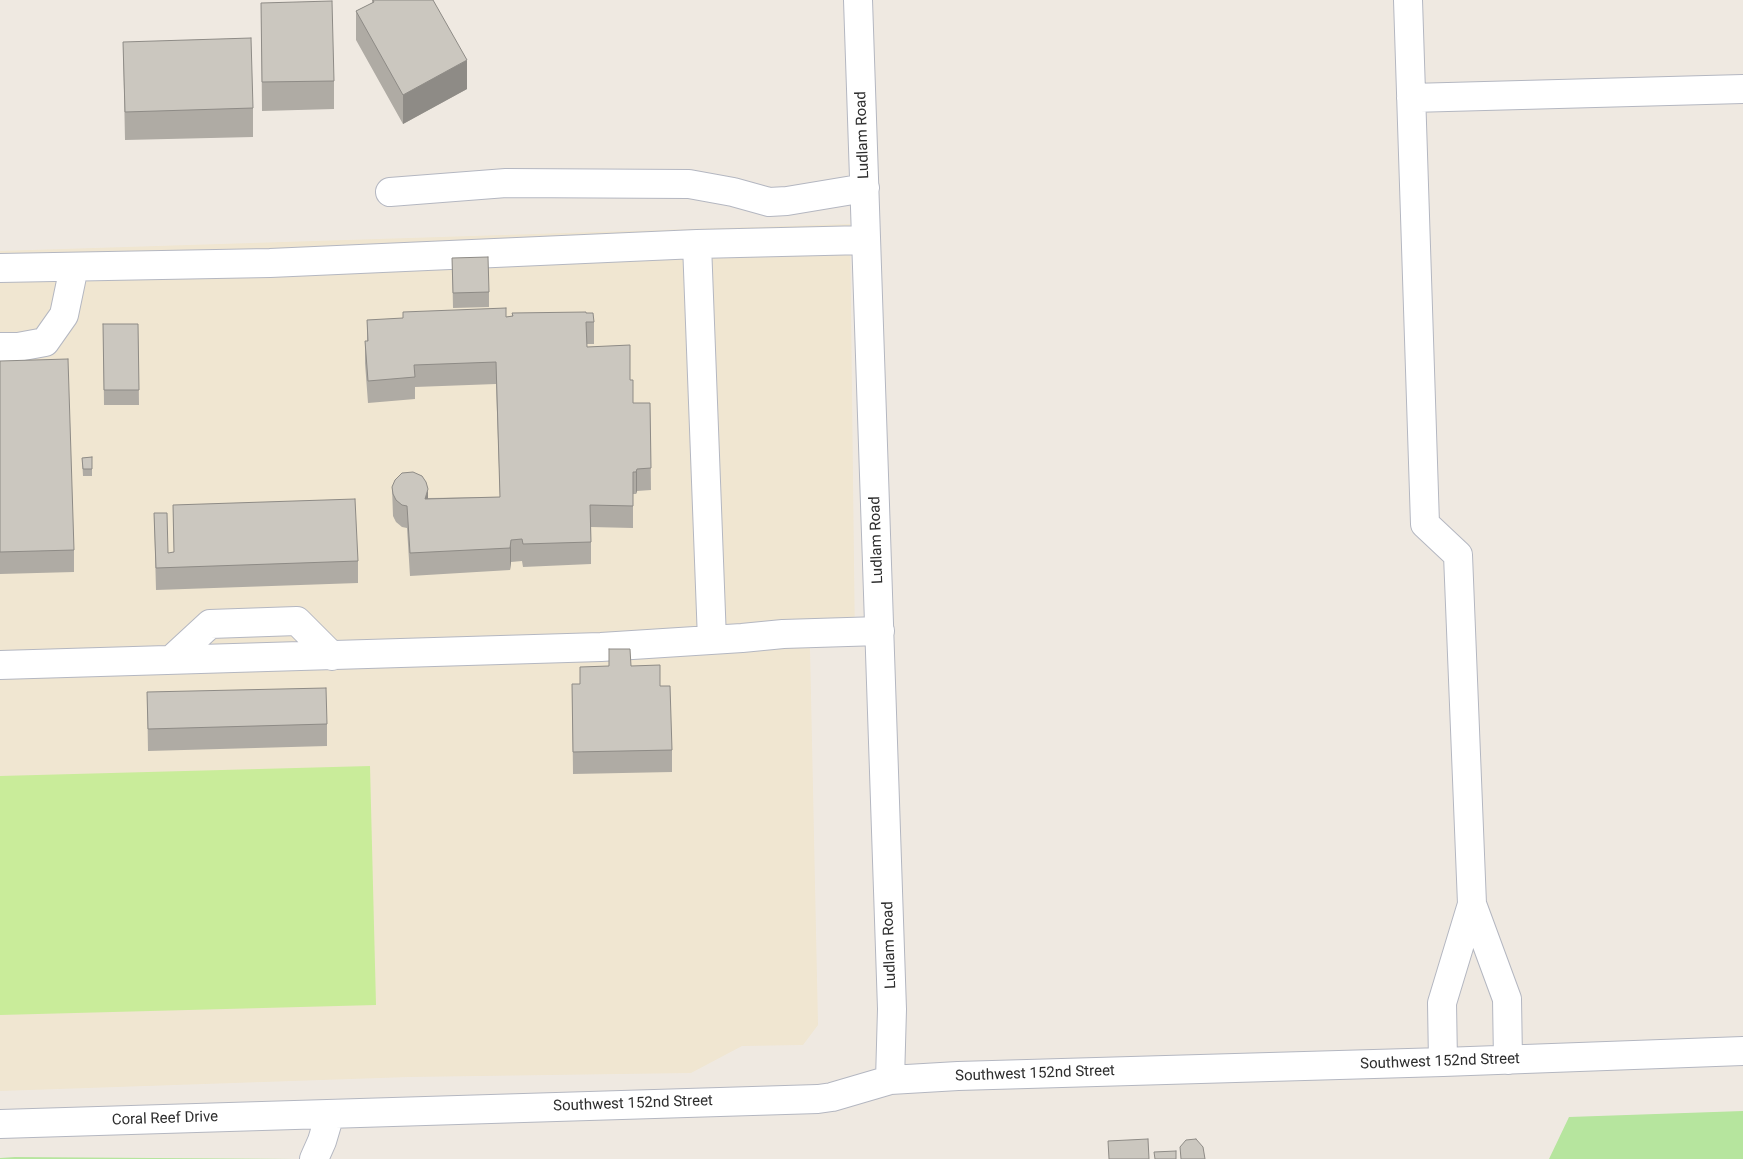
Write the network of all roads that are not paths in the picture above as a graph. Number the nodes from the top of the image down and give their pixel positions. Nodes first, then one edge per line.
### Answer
1 (858, 0) edge
2 (1408, 0) edge
3 (1743, 89) edge
4 (1411, 98) junction
5 (865, 188) junction
6 (390, 192) dead end
7 (866, 240) junction
8 (697, 244) junction
9 (74, 267) junction
10 (0, 268) edge
11 (0, 347) edge
12 (880, 631) junction
13 (712, 640) junction
14 (0, 665) edge
15 (1472, 904) junction
16 (1743, 1051) edge
17 (1508, 1060) junction
18 (1443, 1062) junction
19 (890, 1080) junction
20 (330, 1114) junction
21 (0, 1124) edge
22 (314, 1159) edge

1 - 5 street, Ludlam Road
2 - 4 street
3 - 4 street
4 - 15 street
5 - 6 street
5 - 7 street, Ludlam Road
7 - 8 street
7 - 12 street, Ludlam Road
8 - 9 street
8 - 13 street
9 - 10 street
9 - 11 street
12 - 13 street
12 - 19 street, Ludlam Road
13 - 14 street
15 - 17 street
15 - 18 street
16 - 17 street, Southwest 152nd Street
17 - 18 street, Southwest 152nd Street
18 - 19 street, Southwest 152nd Street
19 - 20 street, Southwest 152nd Street
20 - 21 street, Coral Reef Drive
20 - 22 street

